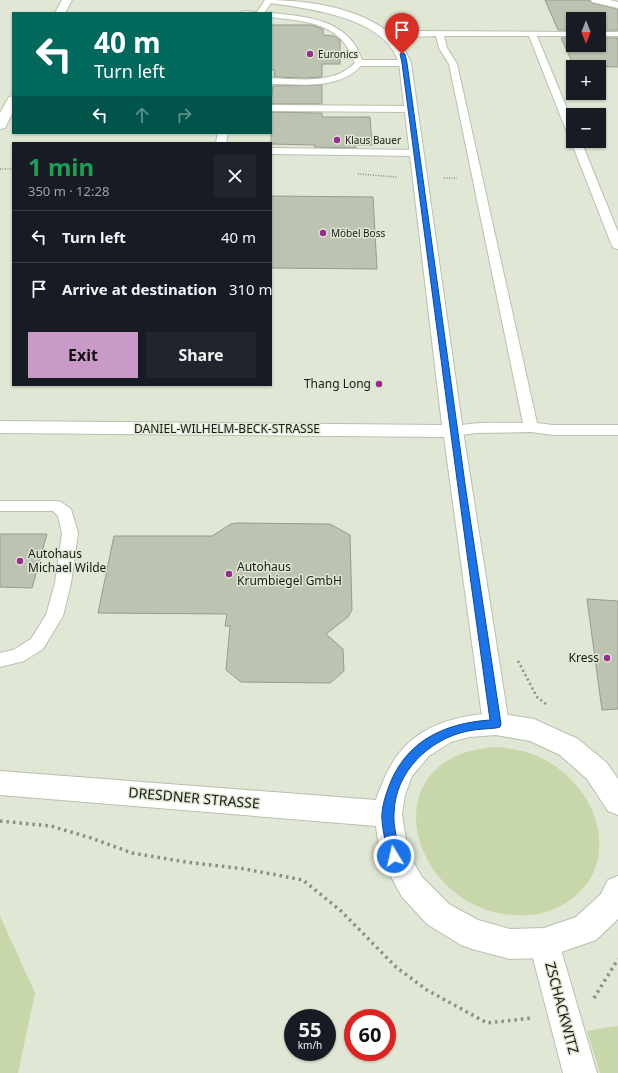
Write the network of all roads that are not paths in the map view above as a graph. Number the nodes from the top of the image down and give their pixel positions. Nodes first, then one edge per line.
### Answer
1 (67, 0) edge
2 (269, 0) edge
3 (596, 0) edge
4 (301, 2) edge
5 (618, 5) edge
6 (61, 12) edge
7 (261, 12) edge
8 (272, 15) edge
9 (440, 34) junction
10 (532, 34) junction
11 (566, 34) edge
12 (606, 34) edge
13 (618, 34) edge
14 (386, 36) junction
15 (359, 63) junction
16 (405, 63) junction
17 (272, 81) edge
18 (12, 102) edge
19 (272, 108) edge
20 (410, 109) junction
21 (566, 118) edge
22 (0, 125) edge
23 (579, 148) edge
24 (272, 151) edge
25 (417, 153) junction
26 (618, 246) edge
27 (0, 427) edge
28 (531, 427) junction
29 (618, 430) edge
30 (453, 431) junction
31 (0, 506) edge
32 (0, 660) edge
33 (496, 724) junction
34 (0, 783) edge
35 (618, 802) edge
36 (388, 814) junction
37 (618, 890) edge
38 (544, 943) junction
39 (580, 1073) edge

1 - 6 street
2 - 4 street
2 - 7 lane
3 - 5 street
4 - 14 street
8 - 15 lane
9 - 10 lane
9 - 14 lane
9 - 28 lane
10 - 11 lane
10 - 21 lane
12 - 13 lane
14 - 16 street
15 - 16 lane
15 - 17 lane
16 - 20 street
18 - 22 street
19 - 20 lane
20 - 25 street
23 - 26 lane
24 - 25 lane
25 - 30 street
27 - 30 street, DANIEL-WILHELM-BECK-STRASSE
28 - 29 lane
28 - 30 lane
30 - 33 street
31 - 32 lane
33 - 35 street
33 - 36 street
34 - 36 street, DRESDNER STRASSE
36 - 38 street
37 - 38 street
38 - 39 street, ZSCHACKWITZ

